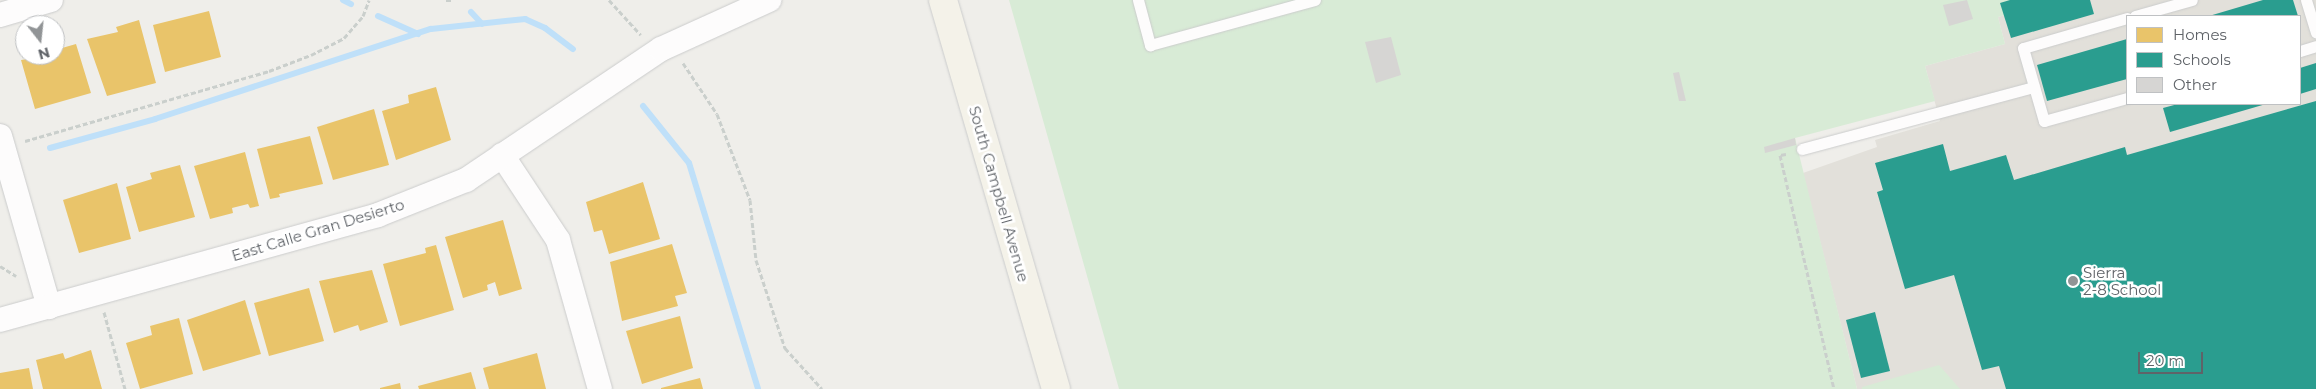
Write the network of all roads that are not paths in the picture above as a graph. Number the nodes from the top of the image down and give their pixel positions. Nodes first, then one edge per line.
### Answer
1 (51, 0) edge
2 (769, 0) edge
3 (943, 0) edge
4 (1138, 0) edge
5 (1315, 0) edge
6 (2192, 0) edge
7 (2306, 0) edge
8 (0, 15) edge
9 (2139, 15) edge
10 (2126, 18) edge
11 (2316, 33) edge
12 (2316, 46) edge
13 (2301, 51) edge
14 (2034, 87) junction
15 (2126, 98) edge
16 (1, 141) edge
17 (1802, 149) road end
18 (502, 155) junction
19 (49, 306) junction
20 (0, 320) edge
21 (600, 389) edge
22 (1056, 389) edge

1 - 8 street
2 - 18 street, East Calle Gran Desierto
3 - 22 main road, South Campbell Avenue
4 - 5 lane
6 - 9 lane
7 - 11 lane
10 - 14 lane
12 - 13 lane
14 - 15 lane
14 - 17 lane
16 - 19 street
18 - 19 street, East Calle Gran Desierto
18 - 21 street
19 - 20 street, East Calle Gran Desierto

